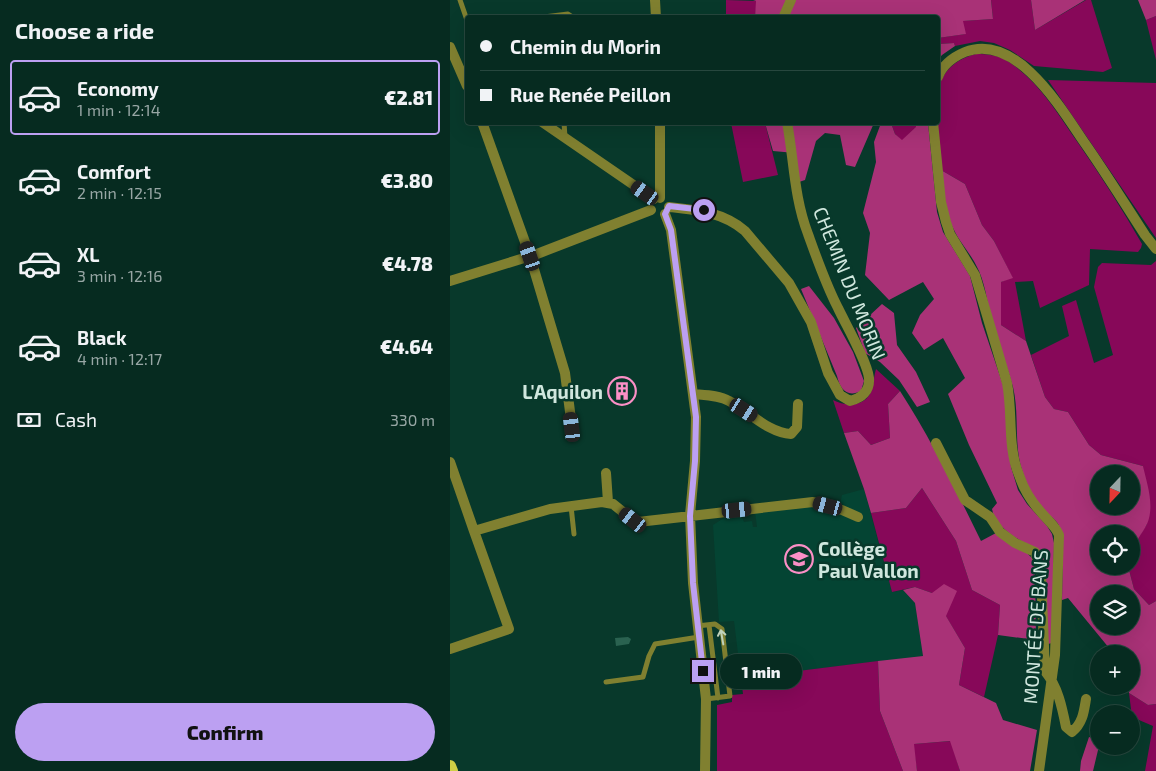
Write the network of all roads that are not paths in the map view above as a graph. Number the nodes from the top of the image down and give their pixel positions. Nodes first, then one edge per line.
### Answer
1 (460, 0) edge
2 (655, 0) edge
3 (791, 0) edge
4 (465, 15) edge
5 (557, 15) edge
6 (570, 15) edge
7 (656, 15) edge
8 (784, 15) edge
9 (450, 47) edge
10 (940, 73) edge
11 (465, 80) edge
12 (483, 125) edge
13 (564, 125) edge
14 (660, 125) edge
15 (786, 125) edge
16 (934, 125) edge
17 (551, 126) edge
18 (565, 138) junction
19 (655, 202) junction
20 (667, 210) junction
21 (1156, 249) edge
22 (530, 256) junction
23 (450, 281) edge
24 (694, 394) junction
25 (798, 404) dead end
26 (572, 427) dead end
27 (936, 443) dead end
28 (451, 468) edge
29 (606, 473) dead end
30 (608, 502) junction
31 (571, 506) junction
32 (690, 516) junction
33 (858, 517) dead end
34 (474, 531) junction
35 (574, 534) dead end
36 (709, 625) junction
37 (698, 626) junction
38 (699, 637) junction
39 (450, 649) edge
40 (1051, 678) junction
41 (606, 682) dead end
42 (718, 698) junction
43 (1086, 698) dead end
44 (706, 699) junction
45 (450, 766) edge
46 (452, 771) edge
47 (705, 771) edge
48 (1039, 771) edge

1 - 4 lane
2 - 7 street
3 - 8 street
5 - 6 lane
9 - 11 street
10 - 21 street
12 - 22 street
13 - 18 lane
14 - 19 street
15 - 20 street, CHEMIN DU MORIN
16 - 40 street, MONTÉE DE BANS
17 - 18 street
18 - 19 street
19 - 20 street
19 - 20 street
19 - 22 street
20 - 24 street
22 - 23 street
22 - 26 street
24 - 25 street
24 - 32 street
27 - 40 street
28 - 34 street
29 - 30 street
30 - 31 street
30 - 32 street
31 - 34 street
31 - 35 lane
32 - 33 street
32 - 37 street
34 - 39 street
36 - 37 lane
36 - 42 lane
42 -> 36 lane
37 - 38 street
38 - 41 lane
38 - 44 street
40 - 43 street
40 - 48 street, MONTÉE DE BANS
42 - 44 lane
44 - 47 street
45 - 46 main road

